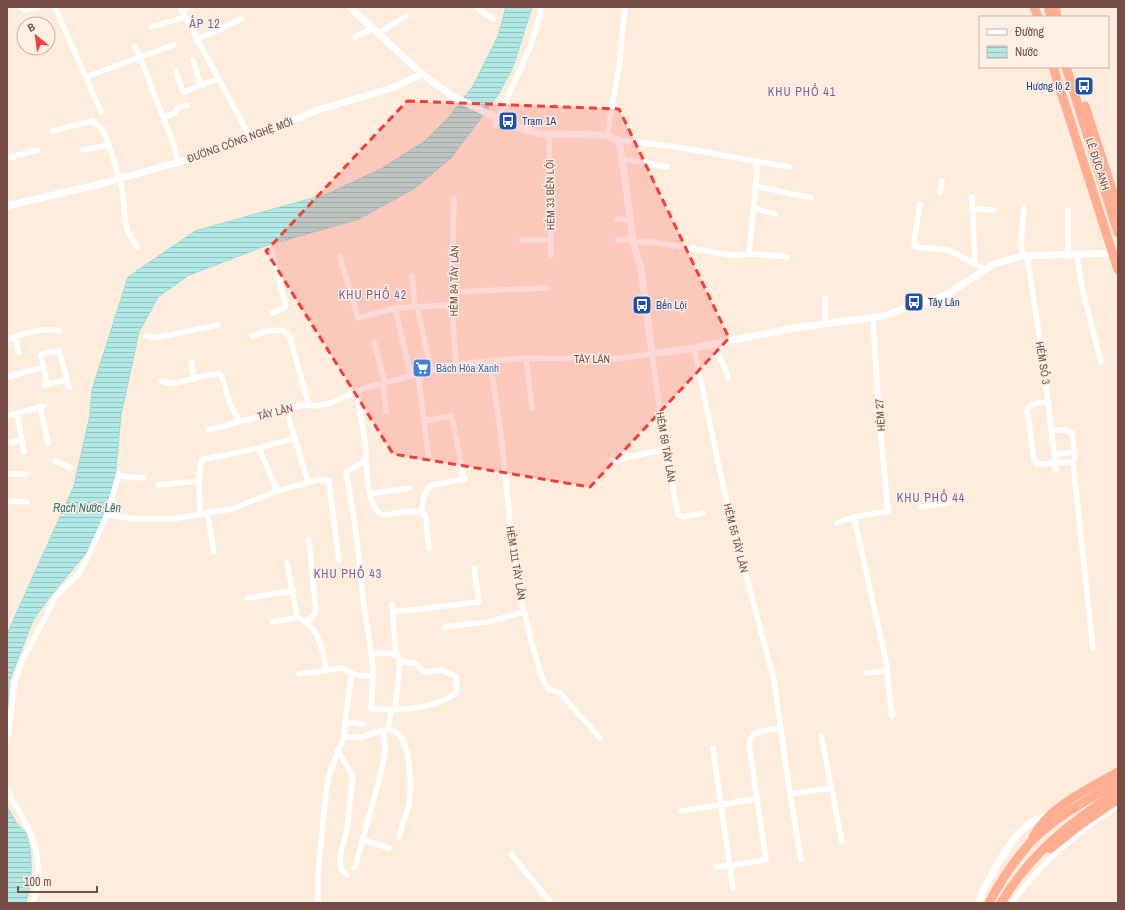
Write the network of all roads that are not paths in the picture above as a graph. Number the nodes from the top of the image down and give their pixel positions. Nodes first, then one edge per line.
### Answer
1 (21, 7) edge
2 (39, 7) edge
3 (55, 7) edge
4 (190, 7) edge
5 (350, 7) edge
6 (476, 7) edge
7 (542, 7) edge
8 (625, 7) edge
9 (180, 9) edge
10 (406, 16) dead end
11 (184, 17) junction
12 (241, 19) dead end
13 (493, 19) dead end
14 (152, 27) dead end
15 (373, 28) junction
16 (379, 33) junction
17 (355, 37) dead end
18 (196, 40) junction
19 (174, 45) dead end
20 (135, 47) dead end
21 (140, 57) junction
22 (193, 60) dead end
23 (1053, 68) edge
24 (1058, 68) edge
25 (1066, 68) edge
26 (1072, 68) edge
27 (176, 71) dead end
28 (422, 74) junction
29 (86, 77) junction
30 (218, 79) junction
31 (201, 86) junction
32 (187, 105) dead end
33 (102, 112) dead end
34 (164, 117) junction
35 (499, 118) junction
36 (495, 125) dead end
37 (52, 131) dead end
38 (1083, 131) junction
39 (548, 134) junction
40 (607, 135) junction
41 (250, 137) junction
42 (617, 140) junction
43 (109, 145) junction
44 (38, 150) dead end
45 (83, 150) dead end
46 (7, 158) edge
47 (622, 159) junction
48 (178, 162) junction
49 (758, 162) junction
50 (667, 167) dead end
51 (789, 167) dead end
52 (119, 179) junction
53 (942, 181) dead end
54 (755, 186) junction
55 (940, 193) dead end
56 (972, 197) dead end
57 (811, 198) dead end
58 (454, 199) dead end
59 (920, 204) dead end
60 (7, 206) edge
61 (1024, 207) dead end
62 (753, 208) junction
63 (1118, 208) edge
64 (972, 209) junction
65 (994, 210) dead end
66 (1068, 210) dead end
67 (775, 214) dead end
68 (617, 219) dead end
69 (630, 220) junction
70 (1118, 233) edge
71 (1107, 234) junction
72 (1118, 238) edge
73 (522, 240) dead end
74 (551, 240) junction
75 (618, 240) dead end
76 (633, 240) junction
77 (137, 247) dead end
78 (272, 251) dead end
79 (749, 254) junction
80 (1116, 254) edge
81 (551, 255) dead end
82 (1025, 256) junction
83 (1068, 256) junction
84 (1077, 256) junction
85 (787, 257) dead end
86 (340, 258) dead end
87 (974, 264) junction
88 (985, 269) junction
89 (1118, 270) edge
90 (412, 276) dead end
91 (547, 288) dead end
92 (453, 292) junction
93 (825, 298) dead end
94 (452, 305) junction
95 (416, 306) junction
96 (395, 308) junction
97 (272, 313) dead end
98 (874, 318) junction
99 (825, 324) junction
100 (218, 325) dead end
101 (60, 331) dead end
102 (146, 336) dead end
103 (252, 336) dead end
104 (15, 337) junction
105 (7, 339) edge
106 (374, 342) dead end
107 (713, 344) junction
108 (694, 348) junction
109 (20, 353) dead end
110 (652, 354) junction
111 (526, 358) junction
112 (490, 360) junction
113 (192, 362) dead end
114 (1101, 362) dead end
115 (456, 364) junction
116 (44, 367) junction
117 (431, 370) junction
118 (418, 374) junction
119 (411, 376) junction
120 (7, 377) edge
121 (728, 378) dead end
122 (194, 379) junction
123 (66, 380) junction
124 (161, 381) dead end
125 (384, 383) junction
126 (69, 387) dead end
127 (357, 392) junction
128 (1049, 403) junction
129 (309, 406) junction
130 (532, 408) dead end
131 (286, 409) junction
132 (386, 411) dead end
133 (17, 413) junction
134 (7, 416) edge
135 (239, 421) junction
136 (424, 421) junction
137 (208, 430) dead end
138 (1052, 430) junction
139 (295, 438) junction
140 (22, 440) junction
141 (7, 443) edge
142 (48, 443) dead end
143 (259, 448) junction
144 (666, 450) junction
145 (24, 452) dead end
146 (1075, 452) junction
147 (1055, 454) junction
148 (430, 460) dead end
149 (54, 461) dead end
150 (366, 461) junction
151 (610, 461) dead end
152 (1073, 462) junction
153 (1056, 467) junction
154 (71, 468) dead end
155 (7, 474) edge
156 (26, 474) dead end
157 (144, 478) dead end
158 (199, 481) junction
159 (308, 482) junction
160 (158, 485) dead end
161 (409, 488) dead end
162 (277, 491) junction
163 (371, 494) junction
164 (7, 501) edge
165 (27, 502) dead end
166 (949, 504) dead end
167 (921, 507) dead end
168 (207, 512) junction
169 (200, 513) junction
170 (421, 513) junction
171 (703, 513) dead end
172 (107, 515) junction
173 (854, 517) junction
174 (837, 523) dead end
175 (309, 540) dead end
176 (429, 549) dead end
177 (214, 552) dead end
178 (339, 560) dead end
179 (287, 563) dead end
180 (474, 568) dead end
181 (293, 591) junction
182 (247, 598) dead end
183 (392, 604) dead end
184 (393, 612) junction
185 (524, 612) junction
186 (296, 617) junction
187 (307, 621) junction
188 (272, 622) dead end
189 (444, 627) dead end
190 (1093, 649) dead end
191 (372, 654) junction
192 (396, 654) junction
193 (400, 662) junction
194 (327, 670) junction
195 (888, 671) junction
196 (352, 673) junction
197 (866, 673) dead end
198 (298, 674) dead end
199 (373, 676) junction
200 (393, 710) junction
201 (892, 716) dead end
202 (345, 722) junction
203 (362, 724) dead end
204 (780, 728) junction
205 (386, 730) junction
206 (821, 735) dead end
207 (344, 737) junction
208 (600, 738) dead end
209 (7, 742) edge
210 (713, 748) dead end
211 (337, 750) junction
212 (1118, 772) edge
213 (1118, 782) edge
214 (7, 788) edge
215 (831, 788) junction
216 (1118, 792) edge
217 (790, 794) junction
218 (757, 798) junction
219 (1118, 799) edge
220 (721, 804) junction
221 (1118, 806) edge
222 (682, 811) dead end
223 (1048, 818) junction
224 (399, 837) dead end
225 (365, 841) junction
226 (842, 842) dead end
227 (1031, 843) junction
228 (389, 848) dead end
229 (511, 854) dead end
230 (801, 860) dead end
231 (730, 865) junction
232 (717, 867) dead end
233 (355, 868) dead end
234 (347, 875) dead end
235 (1014, 882) junction
236 (733, 888) dead end
237 (33, 903) edge
238 (318, 903) edge
239 (551, 903) edge
240 (978, 903) edge
241 (989, 903) edge
242 (1001, 903) edge
243 (1012, 903) edge

1 - 2 street
3 - 29 street
4 - 9 street
5 - 15 street
6 - 13 street
7 - 35 street
8 - 40 street
9 - 11 street
10 - 16 street
11 - 14 street
11 - 18 street
12 - 18 street
15 - 16 street
15 - 17 street
16 - 28 street
18 - 30 street
19 - 21 street
20 - 21 street
21 - 29 street
21 - 34 street
22 - 31 street
23 - 71 highway, LÊ ĐỨC ANH
24 - 38 highway, LÊ ĐỨC ANH
25 - 38 highway, LÊ ĐỨC ANH
26 - 63 highway, LÊ ĐỨC ANH
27 - 31 street
28 - 35 street
28 - 41 street, ĐƯỜNG CÔNG NGHỆ MỚI
29 - 33 street
30 - 31 street
30 - 41 street
32 - 34 street
34 - 48 street
35 - 36 street
35 - 39 street
37 - 43 street
38 - 70 highway
38 - 80 highway
39 - 40 street
39 - 74 street, HẺM 33 BẾN LỘI
40 - 42 street
41 - 48 street, ĐƯỜNG CÔNG NGHỆ MỚI
42 - 47 street
42 - 49 street
43 - 45 street
43 - 52 street
44 - 46 street
47 - 50 street
47 - 69 street
48 - 52 street, ĐƯỜNG CÔNG NGHỆ MỚI
49 - 51 street
49 - 54 street
52 - 60 street, ĐƯỜNG CÔNG NGHỆ MỚI
52 - 77 street
53 - 55 street
54 - 57 street
54 - 62 street
56 - 64 street
58 - 92 street, HẺM 84 TÂY LÂN
59 - 87 street
61 - 82 street, HẺM SỐ 3
62 - 67 street
62 - 79 street
64 - 65 street
64 - 87 street
66 - 83 street
68 - 69 street
69 - 76 street
71 - 72 highway
71 - 80 highway, LÊ ĐỨC ANH
73 - 74 street
74 - 81 street, HẺM 33 BẾN LỘI
75 - 76 street
76 - 79 street
76 - 110 street
78 - 97 street
79 - 85 street
80 - 84 street, TÂY LÂN
80 - 89 highway, LÊ ĐỨC ANH
82 - 83 street, TÂY LÂN
82 - 88 street, TÂY LÂN
82 - 128 street, HẺM SỐ 3
83 - 84 street, TÂY LÂN
84 - 114 street
86 - 96 street
87 - 88 street
88 - 98 street, TÂY LÂN
90 - 95 street
91 - 92 street
92 - 94 street, HẺM 84 TÂY LÂN
93 - 99 street
94 - 95 street
94 - 115 street, HẺM 84 TÂY LÂN
95 - 96 street
95 - 117 street
96 - 119 street
98 - 99 street, TÂY LÂN
98 - 173 street, HẺM 27
99 - 107 street, TÂY LÂN
100 - 102 street
101 - 104 street
103 - 129 street
104 - 105 street
104 - 109 street
106 - 125 street
107 - 108 street, TÂY LÂN
107 - 121 street
108 - 110 street, TÂY LÂN
108 - 204 street, HẺM 55 TÂY LÂN
110 - 111 street, TÂY LÂN
110 - 144 street, HẺM 59 TÂY LÂN
111 - 112 street, TÂY LÂN
111 - 130 street
112 - 115 street, TÂY LÂN
112 - 185 street, HẺM 111 TÂY LÂN
113 - 122 street
115 - 117 street, TÂY LÂN
116 - 120 street
116 - 123 street
116 - 123 street
117 - 118 street, TÂY LÂN
118 - 119 street, TÂY LÂN
118 - 136 street
119 - 125 street, TÂY LÂN
122 - 124 street
122 - 135 street
123 - 126 street
125 - 127 street, TÂY LÂN
125 - 132 street
127 - 129 street, TÂY LÂN
127 - 150 street
128 - 138 street, HẺM SỐ 3
128 - 153 street
129 - 131 street, TÂY LÂN
131 - 135 street, TÂY LÂN
131 - 139 street
133 - 134 street
133 - 140 street
133 - 142 street
135 - 137 street, TÂY LÂN
136 - 148 street
136 - 170 street
138 - 146 street
138 - 147 street, HẺM SỐ 3
139 - 143 street
139 - 159 street
140 - 141 street
140 - 145 street
143 - 158 street
143 - 162 street
144 - 151 street
144 - 171 street, HẺM 59 TÂY LÂN
146 - 147 street
146 - 152 street
147 - 153 street, HẺM SỐ 3
149 - 154 street
150 - 163 street
150 - 191 street
152 - 153 street
152 - 190 street
155 - 156 street
157 - 172 street
158 - 160 street
158 - 169 street
159 - 162 street
159 - 178 street
161 - 163 street
162 - 168 street
163 - 170 street
164 - 165 street
166 - 167 street
168 - 169 street
168 - 177 street
169 - 172 street
170 - 176 street
172 - 209 street
173 - 174 street
173 - 195 street
175 - 187 street
179 - 181 street
180 - 184 street
181 - 182 street
181 - 186 street
183 - 184 street
184 - 192 street
185 - 189 street
185 - 208 street, HẺM 111 TÂY LÂN
186 - 187 street
186 - 188 street
187 - 194 street
191 - 192 street
191 - 199 street
192 - 193 street
193 - 200 street
193 - 200 street
194 - 196 street
194 - 198 street
195 - 197 street
195 - 201 street
196 - 199 street
196 - 202 street
199 - 200 street
200 - 205 street
202 - 203 street
202 - 207 street
204 - 217 street, HẺM 55 TÂY LÂN
204 - 218 street
205 - 207 street
205 - 224 street
205 - 225 street
206 - 215 street
207 - 211 street
210 - 220 street
211 - 234 street
211 - 238 street
212 - 223 highway
213 - 227 highway
214 - 237 street
215 - 217 street
215 - 226 street
216 - 235 highway
217 - 230 street, HẺM 55 TÂY LÂN
218 - 220 street
218 - 231 street
219 - 235 highway
220 - 222 street
220 - 231 street
221 - 243 street
223 - 227 highway
223 - 240 street
225 - 228 street
225 - 233 street
227 - 241 highway
229 - 239 street
231 - 232 street
231 - 236 street
235 - 242 highway

